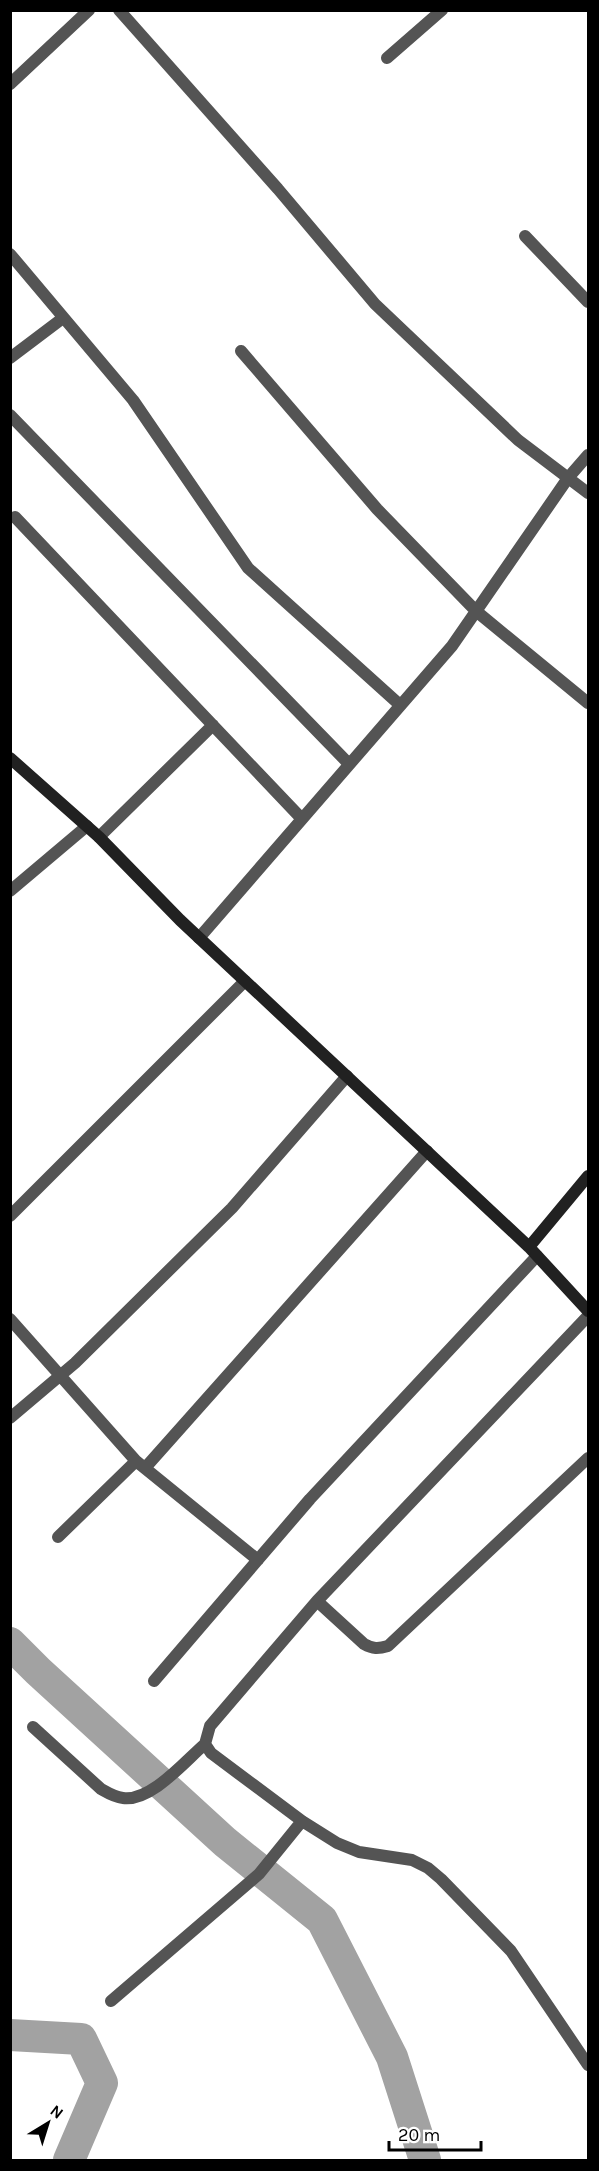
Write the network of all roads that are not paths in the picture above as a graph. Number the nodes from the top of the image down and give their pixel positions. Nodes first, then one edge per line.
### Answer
1 (89, 10) edge
2 (119, 10) edge
3 (433, 13) edge
4 (387, 58) dead end
5 (10, 84) edge
6 (525, 236) dead end
7 (10, 254) edge
8 (588, 303) edge
9 (63, 318) junction
10 (242, 351) dead end
11 (10, 358) edge
12 (10, 415) edge
13 (588, 455) edge
14 (568, 478) junction
15 (588, 493) edge
16 (15, 517) dead end
17 (476, 611) junction
18 (588, 703) edge
19 (400, 705) junction
20 (213, 725) junction
21 (10, 758) edge
22 (349, 764) junction
23 (302, 819) junction
24 (87, 826) junction
25 (99, 837) junction
26 (10, 891) edge
27 (199, 938) junction
28 (245, 981) junction
29 (347, 1076) junction
30 (427, 1151) junction
31 (588, 1176) edge
32 (10, 1216) edge
33 (533, 1251) junction
34 (588, 1311) edge
35 (588, 1316) edge
36 (10, 1319) edge
37 (60, 1376) junction
38 (10, 1418) edge
39 (588, 1458) edge
40 (140, 1465) junction
41 (58, 1537) dead end
42 (258, 1560) junction
43 (317, 1601) junction
44 (154, 1681) dead end
45 (33, 1727) dead end
46 (205, 1744) junction
47 (302, 1821) junction
48 (111, 2001) dead end
49 (588, 2065) edge

1 - 5 street
2 - 14 street
3 - 4 street
6 - 8 street
7 - 9 street
9 - 11 street
9 - 19 street
10 - 17 street
12 - 22 street
13 - 14 street
14 - 15 street
14 - 17 street
16 - 20 street
17 - 18 street
17 - 19 street
19 - 22 street
20 - 23 street
20 - 25 street
21 - 24 street
22 - 23 street
23 - 27 street
24 - 25 street
24 - 26 street
25 - 27 street
27 - 28 street
28 - 29 street
28 - 32 street
29 - 30 street
29 - 37 street
30 - 33 street
30 - 40 street
31 - 33 street
33 - 34 street
33 - 42 street
35 - 43 street
36 - 37 street
37 - 38 street
37 - 40 street
39 - 43 street
40 - 41 street
40 - 42 street
42 - 44 street
43 - 46 street
45 - 46 street
46 - 47 street
47 - 48 street
47 - 49 street

